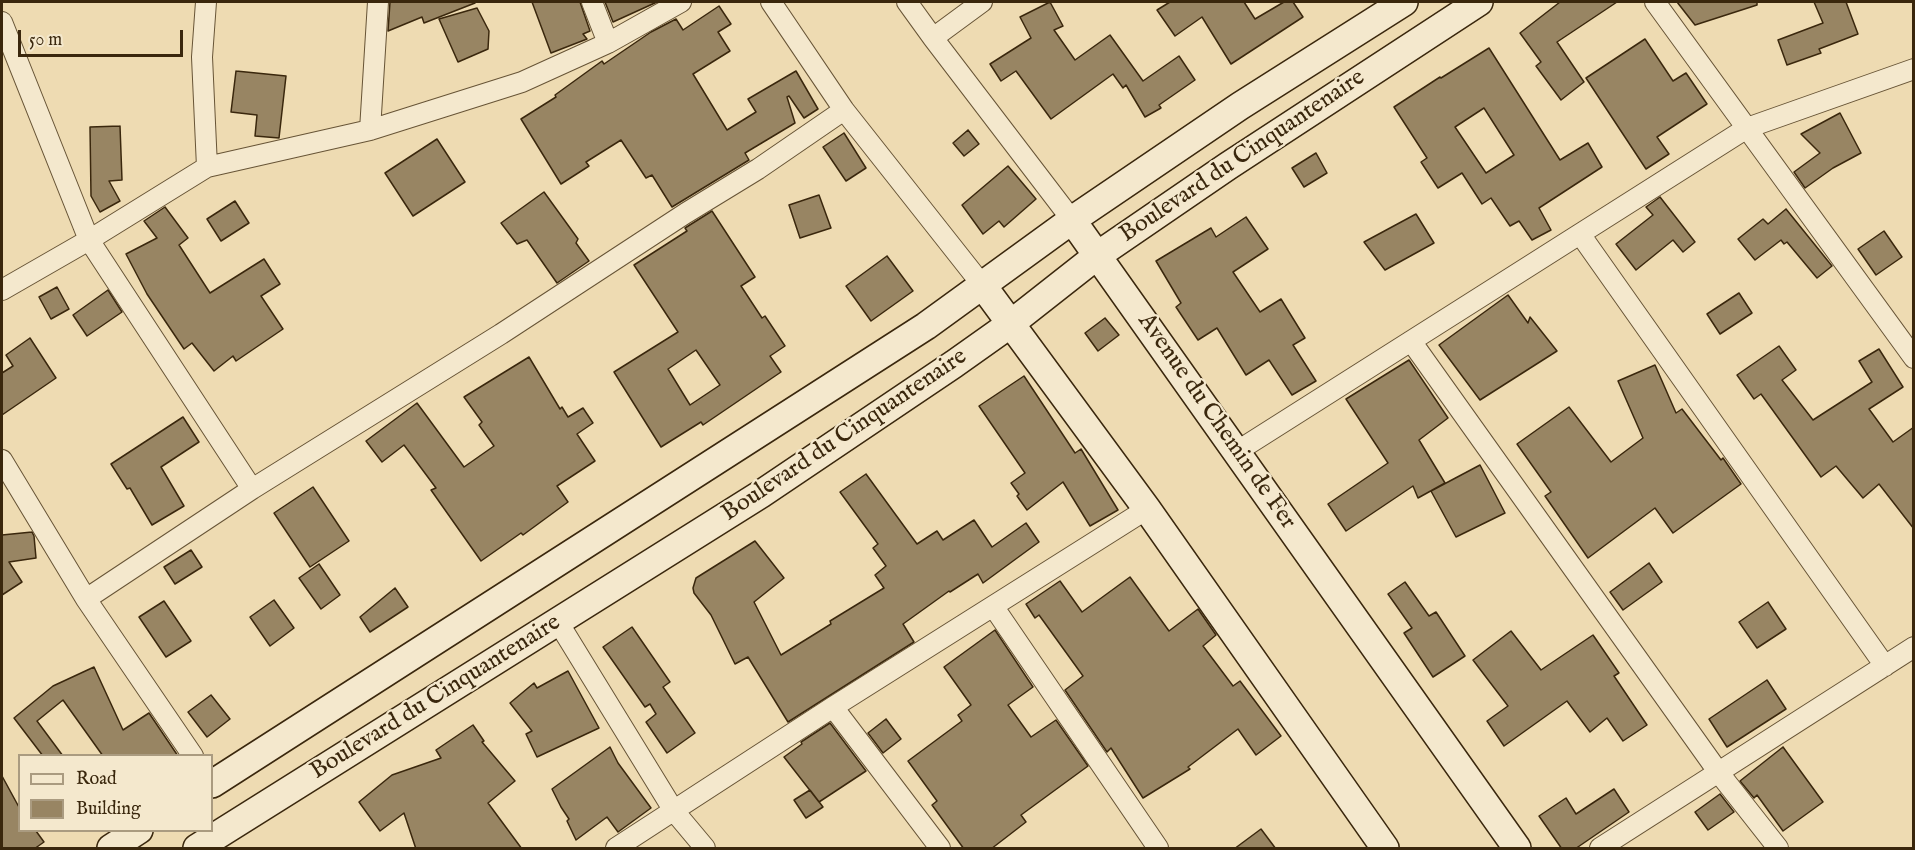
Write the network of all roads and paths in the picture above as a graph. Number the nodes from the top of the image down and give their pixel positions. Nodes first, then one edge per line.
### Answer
1 (206, 2) edge
2 (378, 2) edge
3 (592, 2) edge
4 (681, 2) edge
5 (771, 2) edge
6 (907, 2) edge
7 (982, 2) edge
8 (1404, 2) edge
9 (1479, 2) edge
10 (1655, 2) edge
11 (2, 22) edge
12 (933, 38) junction
13 (608, 43) junction
14 (1914, 69) edge
15 (844, 110) junction
16 (1747, 128) junction
17 (370, 129) junction
18 (207, 167) junction
19 (1072, 220) junction
20 (1580, 234) junction
21 (89, 240) junction
22 (1098, 255) junction
23 (983, 286) junction
24 (2, 290) edge
25 (1010, 325) junction
26 (1412, 341) junction
27 (1914, 358) edge
28 (1236, 452) junction
29 (2, 460) edge
30 (252, 489) junction
31 (1147, 509) junction
32 (86, 598) junction
33 (993, 606) junction
34 (558, 622) junction
35 (1914, 647) edge
36 (1885, 666) junction
37 (833, 707) junction
38 (192, 754) edge
39 (1719, 773) junction
40 (213, 782) edge
41 (674, 811) junction
42 (137, 832) edge
43 (111, 849) edge
44 (197, 849) edge
45 (616, 849) edge
46 (705, 849) edge
47 (940, 849) edge
48 (1158, 849) edge
49 (1385, 849) edge
50 (1517, 849) edge
51 (1600, 849) edge
52 (1778, 849) edge

1 - 18 street
2 - 17 street
3 - 13 street
4 - 13 street
5 - 15 street
6 - 12 street, Avenue du Chemin de Fer
7 - 12 street
8 - 19 main road, Boulevard du Cinquantenaire
9 - 22 main road, Boulevard du Cinquantenaire
10 - 16 street
11 - 21 street
12 - 19 street, Avenue du Chemin de Fer
13 - 17 street
14 - 16 street
15 - 23 street
15 - 30 street
16 - 20 street
16 - 27 street
17 - 18 street
18 - 21 street
19 - 22 main road, Avenue du Chemin de Fer
19 - 23 main road, Boulevard du Cinquantenaire
20 - 26 street
20 - 36 street
21 - 24 street
21 - 30 street
22 - 25 main road, Boulevard du Cinquantenaire
22 - 28 main road, Avenue du Chemin de Fer
23 - 25 main road
23 - 40 main road, Boulevard du Cinquantenaire
25 - 31 main road
25 - 34 main road, Boulevard du Cinquantenaire
26 - 28 street
26 - 39 street
28 - 50 main road, Avenue du Chemin de Fer
29 - 32 street
30 - 32 street
31 - 33 street
31 - 49 main road
32 - 38 street
33 - 37 street
33 - 48 street
34 - 41 street
34 - 44 main road, Boulevard du Cinquantenaire
35 - 36 street
36 - 39 street
37 - 41 street
37 - 47 street
39 - 51 street
39 - 52 street
41 - 45 street
41 - 46 street
42 - 43 main road

